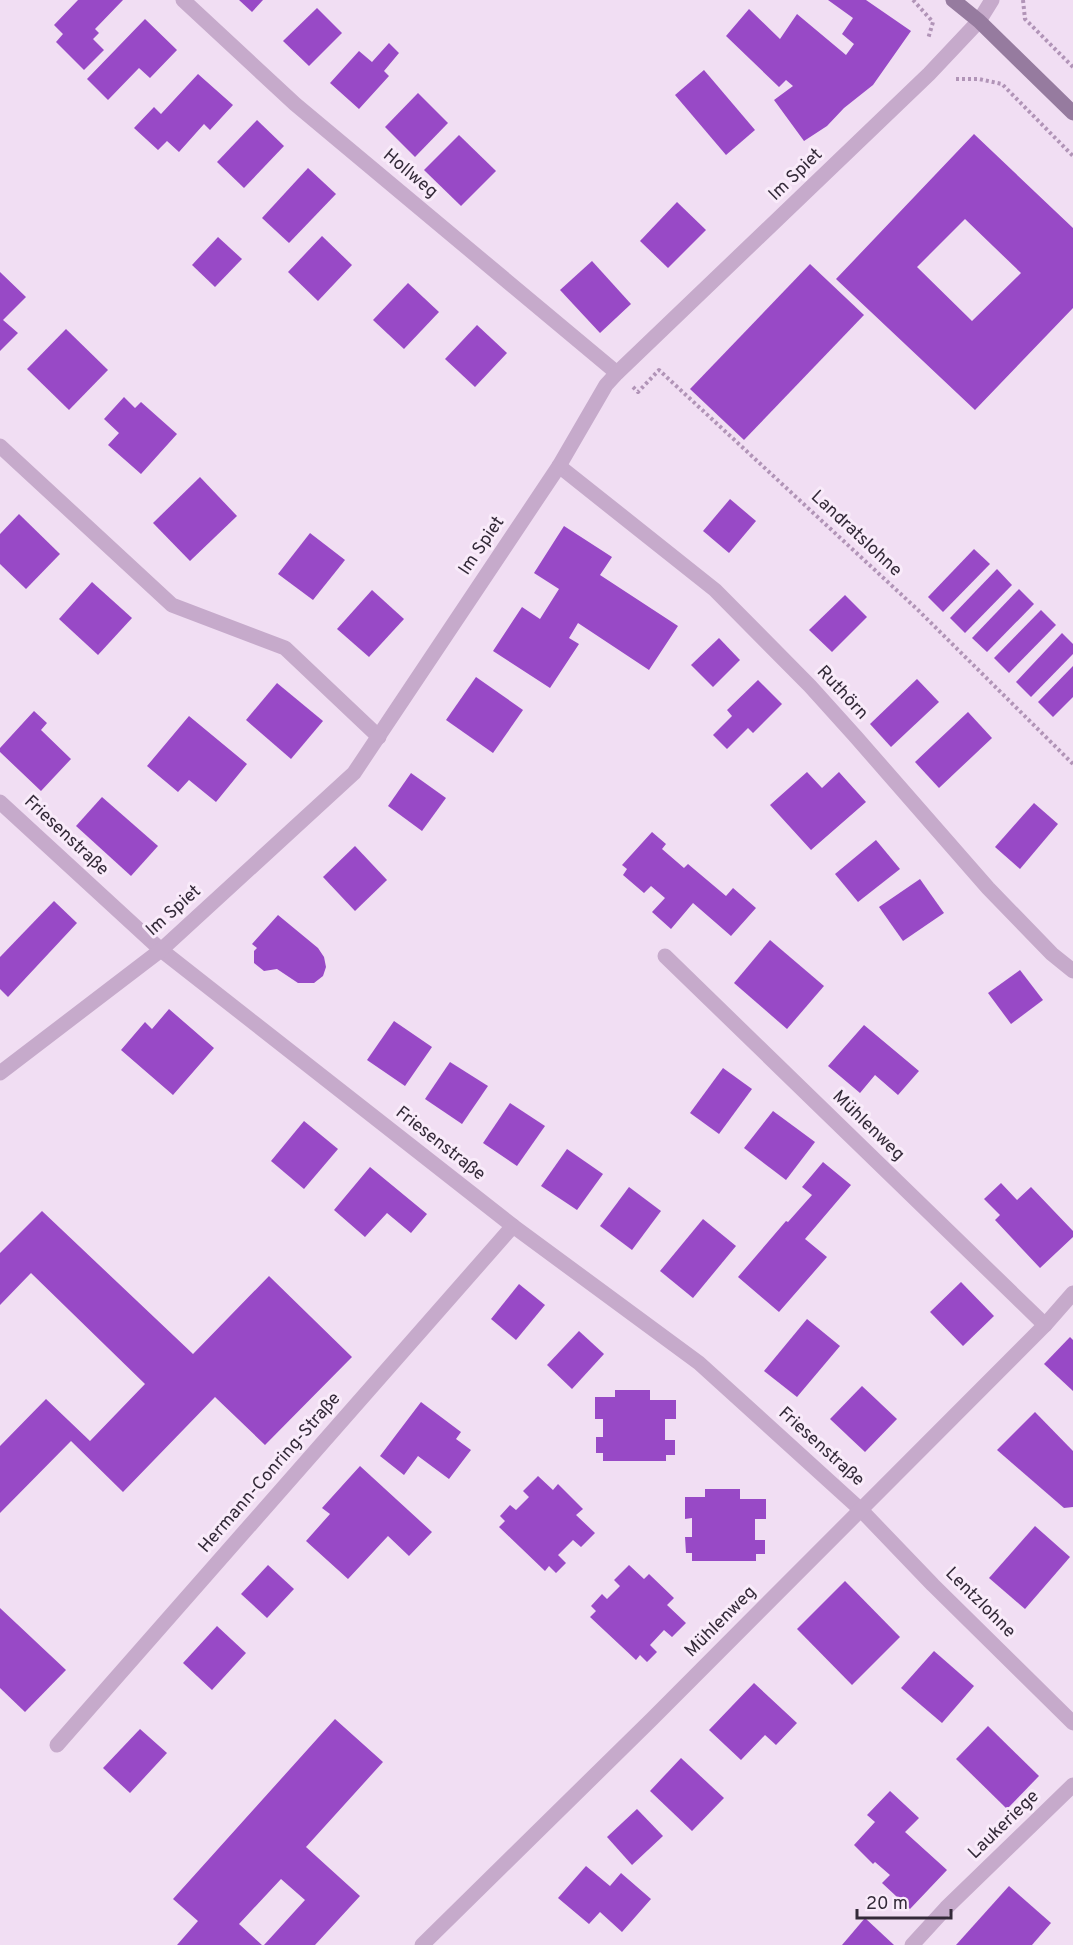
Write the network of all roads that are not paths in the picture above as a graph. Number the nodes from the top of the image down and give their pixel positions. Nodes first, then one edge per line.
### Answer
1 (183, 0) edge
2 (953, 0) edge
3 (992, 0) edge
4 (979, 21) junction
5 (1073, 113) edge
6 (617, 373) junction
7 (0, 446) edge
8 (559, 466) junction
9 (379, 737) junction
10 (0, 802) edge
11 (161, 950) junction
12 (665, 956) dead end
13 (1073, 971) edge
14 (0, 1073) edge
15 (513, 1226) junction
16 (1073, 1293) edge
17 (1045, 1324) junction
18 (861, 1510) junction
19 (1073, 1723) edge
20 (57, 1745) dead end
21 (1073, 1785) edge
22 (422, 1945) edge
23 (912, 1945) edge

1 - 6 street, Hollweg
2 - 4 main road
3 - 4 street, Im Spiet
4 - 5 main road
4 - 6 street, Im Spiet
6 - 8 street, Im Spiet
7 - 9 street
8 - 9 street, Im Spiet
8 - 13 street, Ruthörn
9 - 11 street, Im Spiet
10 - 11 street, Friesenstraße
11 - 14 street, Im Spiet
11 - 15 street, Friesenstraße
12 - 17 street, Mühlenweg
15 - 18 street, Friesenstraße
15 - 20 street, Hermann-Conring-Straße
16 - 17 street, Mühlenweg
17 - 18 street, Mühlenweg
18 - 19 street, Lentzlohne
18 - 22 street, Mühlenweg
21 - 23 street, Laukeriege

